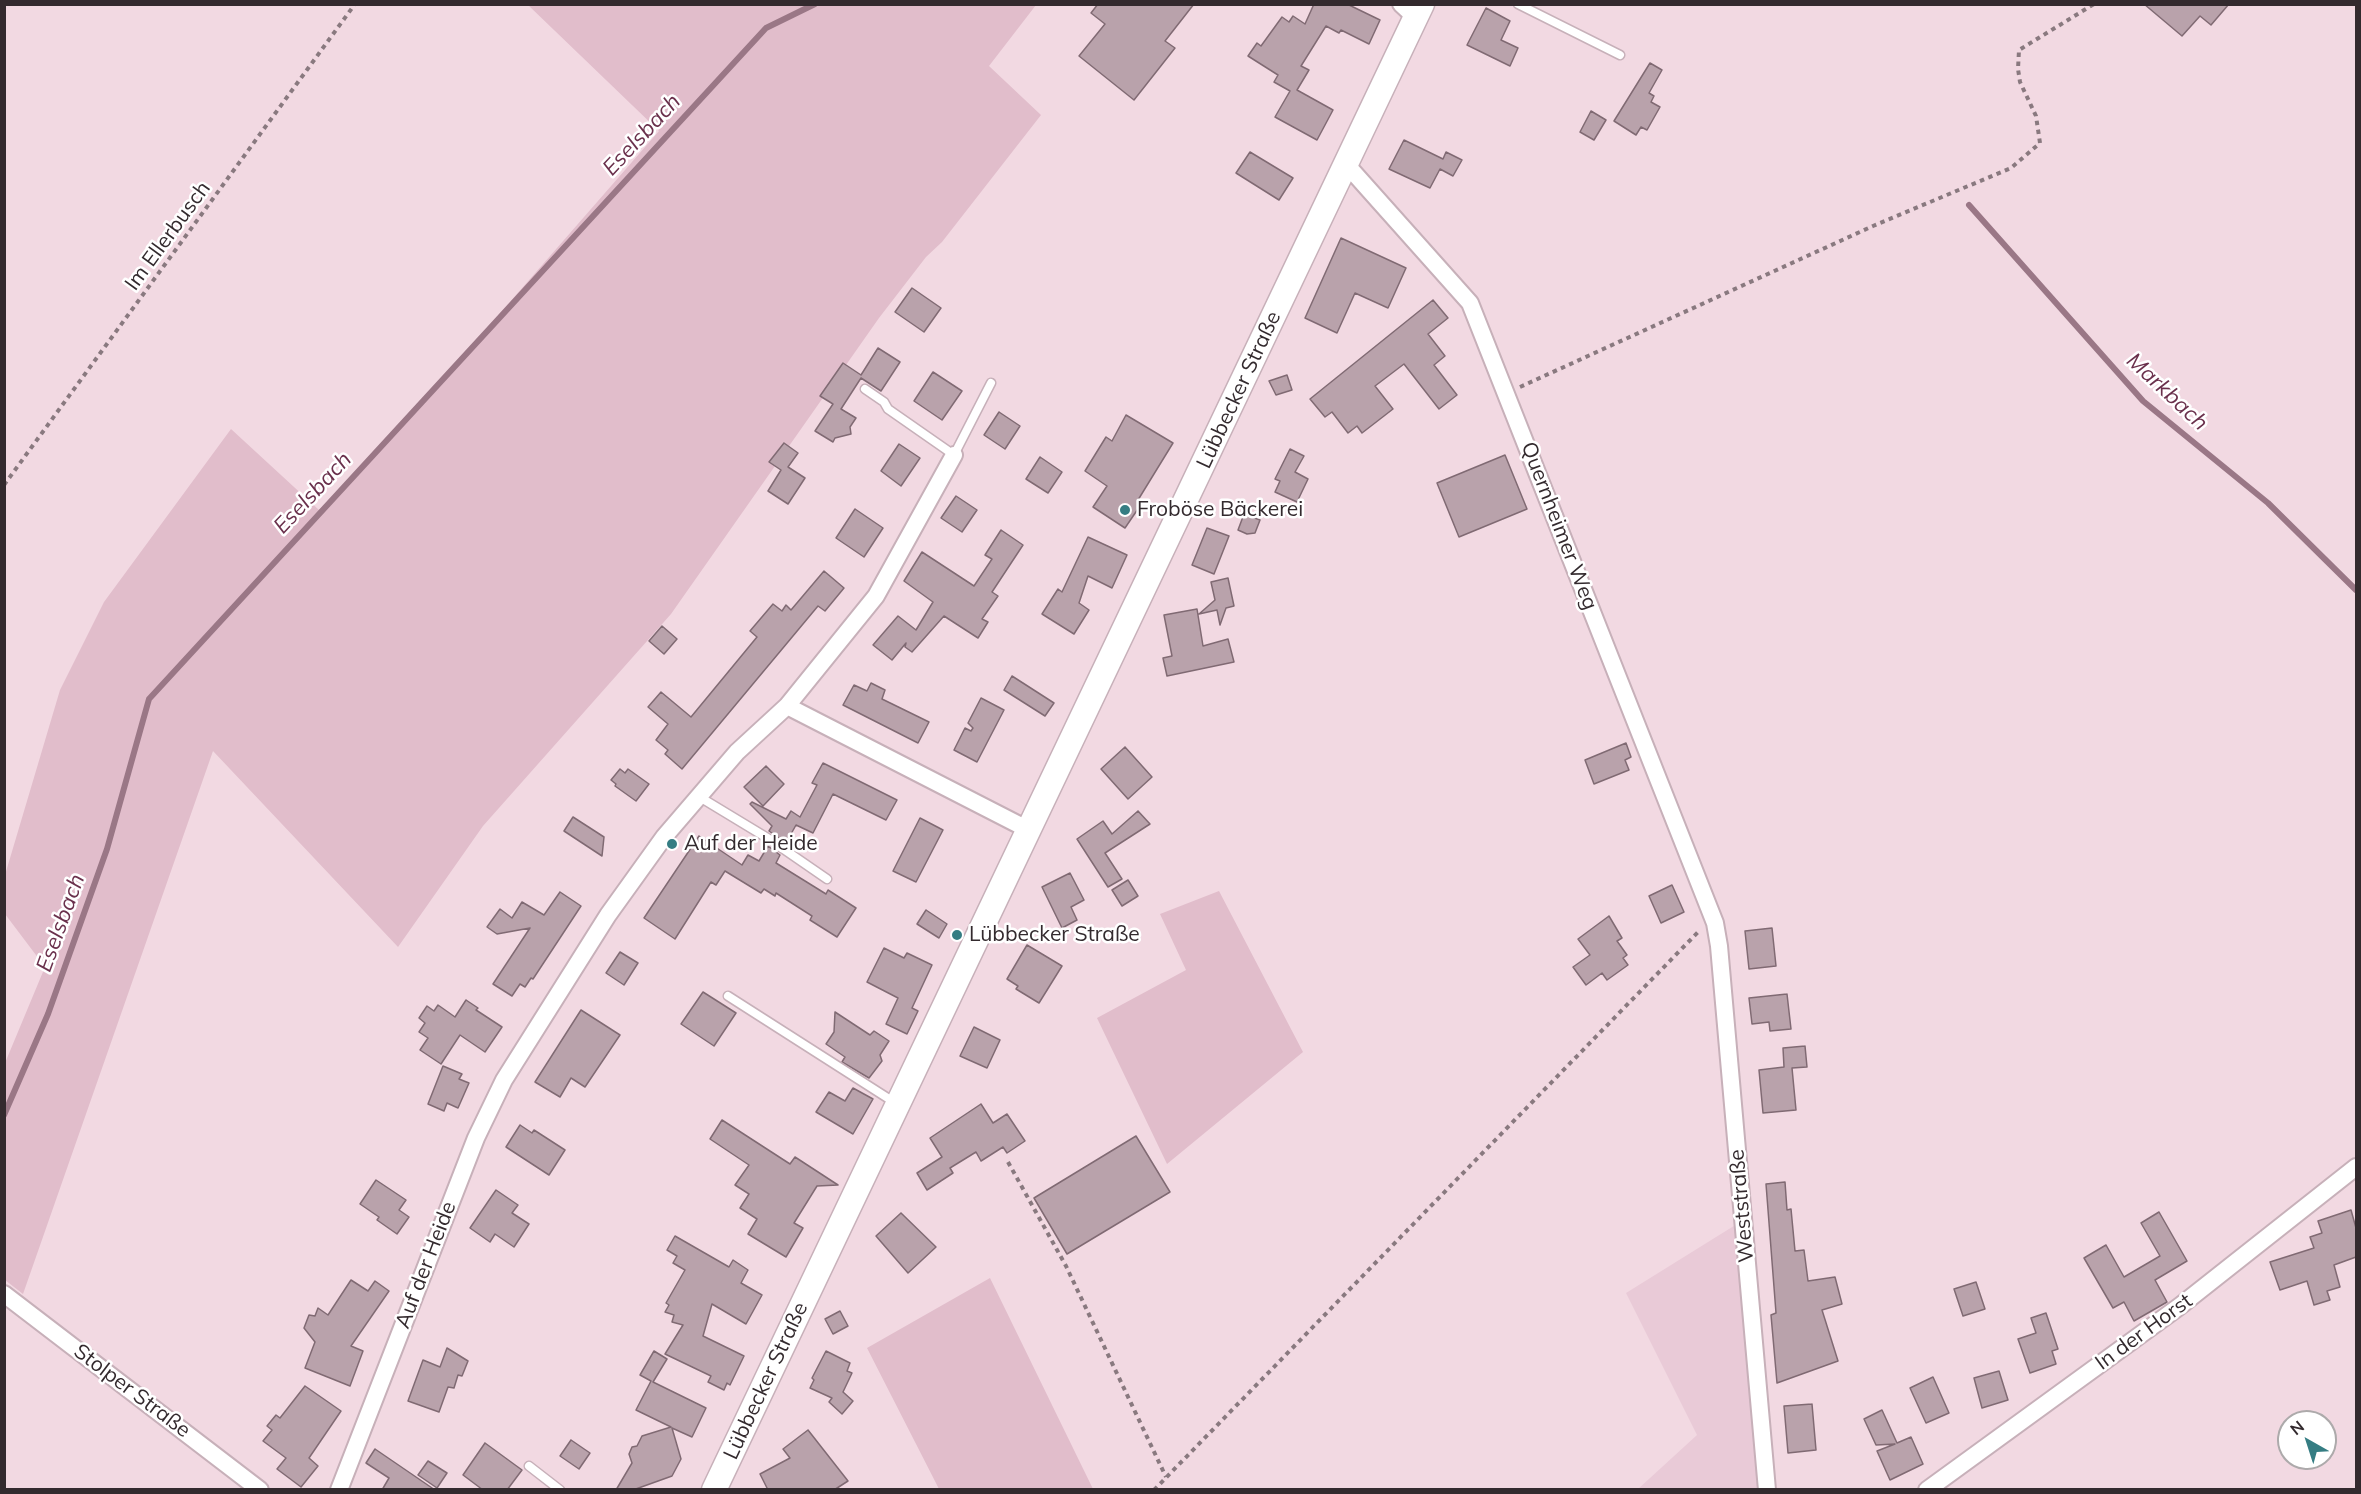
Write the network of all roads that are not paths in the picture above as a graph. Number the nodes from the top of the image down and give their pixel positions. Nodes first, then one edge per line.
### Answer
1 (1518, 4) edge
2 (1413, 9) edge
3 (1620, 55) dead end
4 (1346, 164) junction
5 (991, 383) dead end
6 (865, 389) dead end
7 (954, 455) junction
8 (787, 706) junction
9 (698, 796) junction
10 (1029, 830) junction
11 (827, 879) dead end
12 (1715, 923) joint
13 (728, 996) dead end
14 (897, 1104) junction
15 (2356, 1167) edge
16 (4, 1294) edge
17 (529, 1466) dead end
18 (260, 1490) edge
19 (339, 1490) edge
20 (560, 1490) edge
21 (714, 1490) edge
22 (1767, 1490) edge
23 (1927, 1490) edge

1 - 3 lane
2 - 4 main road, Lübbecker Straße
4 - 10 main road, Lübbecker Straße
4 - 12 street, Quernheimer Weg
5 - 7 lane
6 - 7 lane
7 - 8 street, Auf der Heide
8 - 9 street, Auf der Heide
8 - 10 street
9 - 11 lane
9 - 19 street, Auf der Heide
10 - 14 main road, Lübbecker Straße
12 - 22 street, Weststraße
13 - 14 lane
14 - 21 main road, Lübbecker Straße
15 - 23 street, In der Horst
16 - 18 street, Stolper Straße
17 - 20 lane

